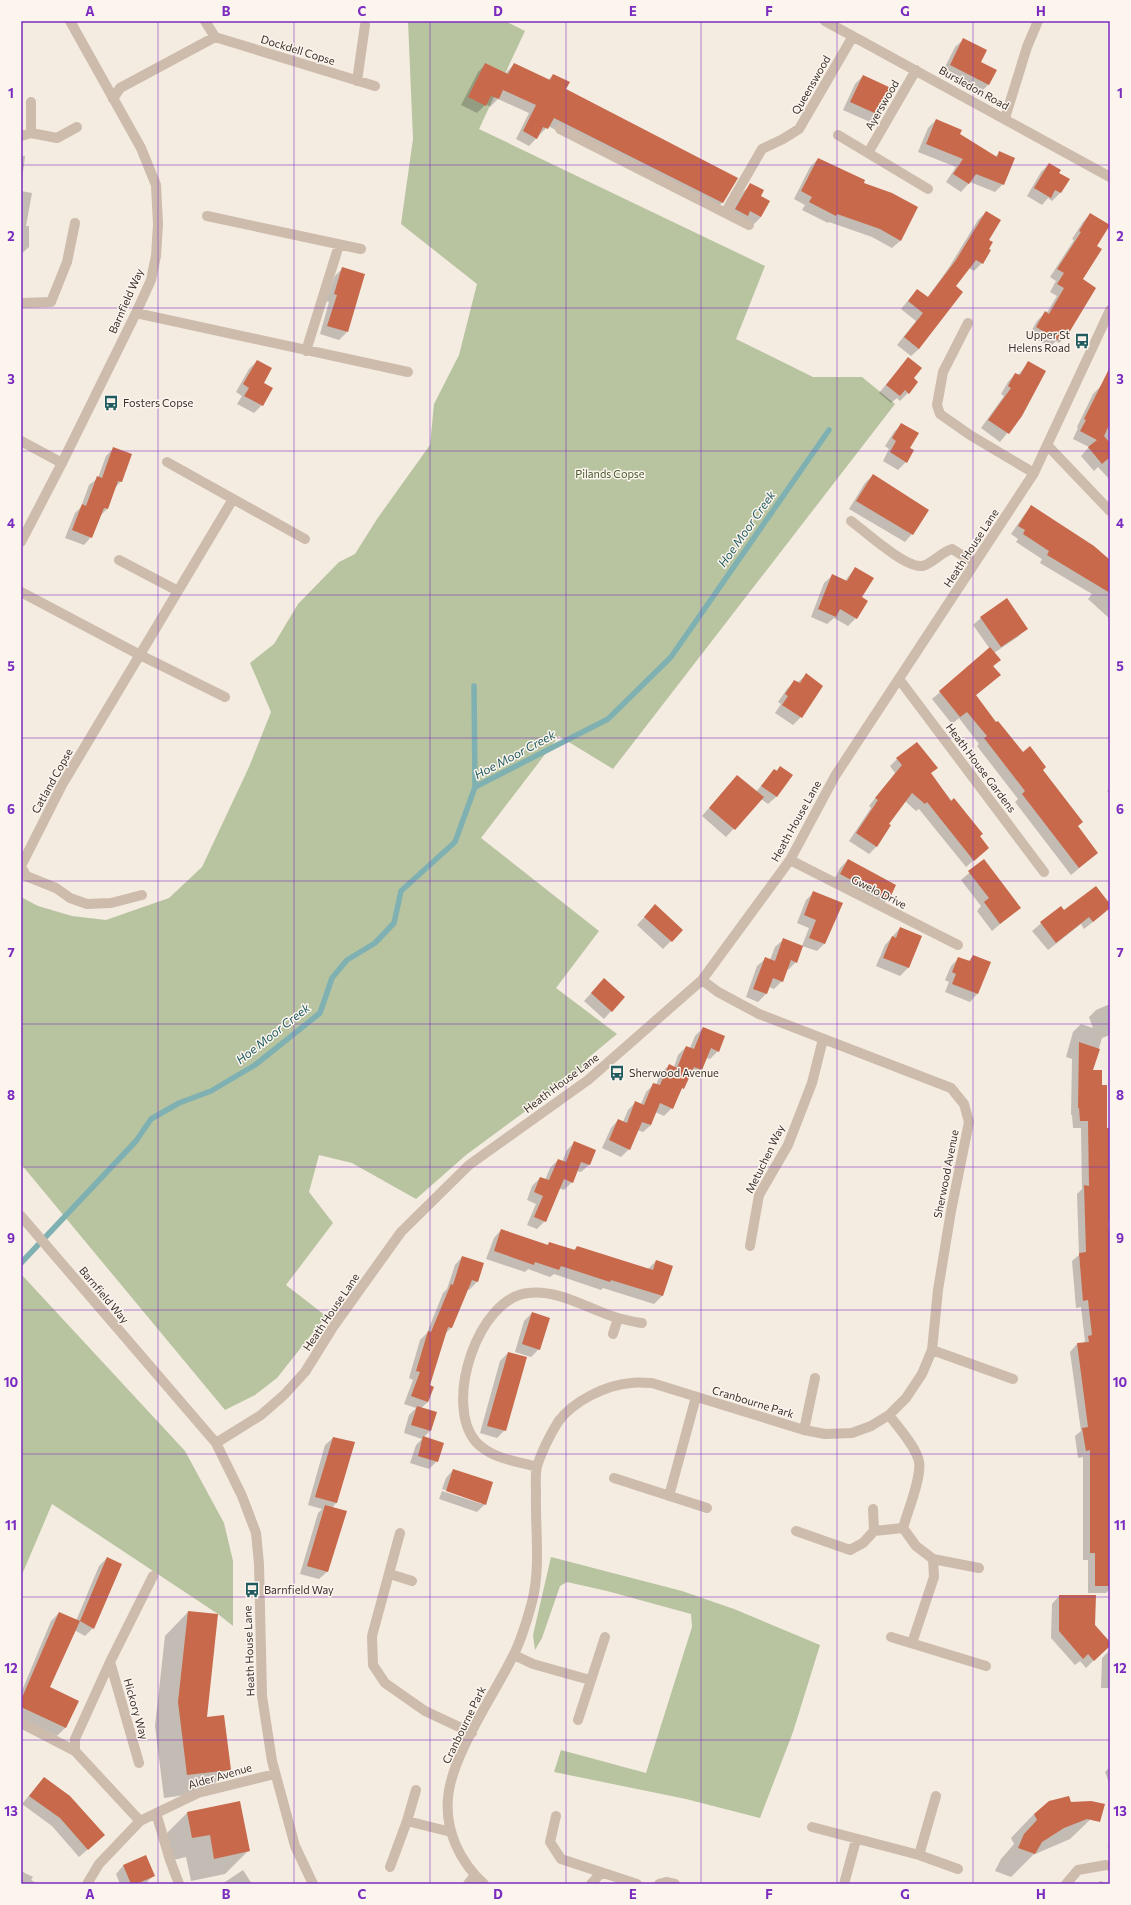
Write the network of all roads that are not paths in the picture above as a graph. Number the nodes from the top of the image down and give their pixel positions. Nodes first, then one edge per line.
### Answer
1 (70, 21) edge
2 (205, 21) edge
3 (825, 21) edge
4 (1038, 21) edge
5 (365, 24) dead end
6 (853, 36) junction
7 (215, 38) junction
8 (916, 70) junction
9 (357, 81) junction
10 (375, 86) dead end
11 (113, 99) junction
12 (31, 102) dead end
13 (1004, 118) junction
14 (77, 127) dead end
15 (560, 128) dead end
16 (31, 133) junction
17 (838, 134) dead end
18 (21, 136) edge
19 (868, 153) junction
20 (1110, 177) edge
21 (928, 189) dead end
22 (725, 213) junction
23 (207, 216) dead end
24 (75, 223) dead end
25 (749, 225) dead end
26 (339, 245) junction
27 (361, 249) dead end
28 (21, 303) edge
29 (1110, 310) edge
30 (136, 313) junction
31 (968, 323) dead end
32 (306, 351) junction
33 (408, 372) dead end
34 (21, 441) edge
35 (1047, 444) junction
36 (166, 462) dead end
37 (62, 463) junction
38 (1034, 473) junction
39 (233, 499) junction
40 (1110, 511) edge
41 (851, 521) dead end
42 (305, 539) dead end
43 (21, 542) edge
44 (119, 560) dead end
45 (975, 563) junction
46 (178, 591) junction
47 (21, 592) edge
48 (140, 655) junction
49 (899, 679) junction
50 (225, 697) dead end
51 (790, 860) junction
52 (1044, 872) dead end
53 (23, 875) edge
54 (142, 896) dead end
55 (958, 945) dead end
56 (702, 980) junction
57 (823, 1039) junction
58 (21, 1216) edge
59 (750, 1246) dead end
60 (618, 1318) junction
61 (642, 1323) dead end
62 (612, 1334) dead end
63 (932, 1350) junction
64 (815, 1378) dead end
65 (1013, 1379) dead end
66 (696, 1397) junction
67 (889, 1415) junction
68 (804, 1430) junction
69 (216, 1443) junction
70 (537, 1467) junction
71 (614, 1478) dead end
72 (669, 1496) junction
73 (707, 1508) dead end
74 (873, 1508) dead end
75 (903, 1528) junction
76 (796, 1531) dead end
77 (874, 1531) junction
78 (400, 1533) dead end
79 (933, 1559) junction
80 (979, 1568) dead end
81 (390, 1574) junction
82 (153, 1576) dead end
83 (412, 1581) dead end
84 (604, 1636) dead end
85 (891, 1637) dead end
86 (912, 1643) junction
87 (514, 1655) junction
88 (110, 1662) junction
89 (986, 1666) dead end
90 (590, 1680) junction
91 (578, 1720) dead end
92 (21, 1723) edge
93 (472, 1733) junction
94 (75, 1751) junction
95 (139, 1763) dead end
96 (275, 1774) junction
97 (416, 1790) dead end
98 (936, 1796) dead end
99 (156, 1813) junction
100 (556, 1816) dead end
101 (140, 1820) junction
102 (407, 1821) junction
103 (812, 1827) dead end
104 (451, 1832) junction
105 (856, 1840) junction
106 (919, 1855) junction
107 (1110, 1866) edge
108 (390, 1867) dead end
109 (958, 1869) dead end
110 (601, 1872) junction
111 (474, 1875) junction
112 (87, 1884) edge
113 (179, 1884) edge
114 (313, 1884) edge
115 (468, 1884) edge
116 (484, 1884) edge
117 (591, 1884) edge
118 (637, 1884) edge
119 (659, 1884) edge
120 (675, 1884) edge
121 (844, 1884) edge
122 (1066, 1884) edge

1 - 11 street, Barnfield Way
2 - 7 street
3 - 6 street, Bursledon Road
4 - 13 street
5 - 9 street
6 - 8 street, Bursledon Road
6 - 22 street, Queenswood
7 - 9 street, Dockdell Copse
7 - 11 street
8 - 13 street, Bursledon Road
8 - 19 street, Ayerswood
9 - 10 street, Dockdell Copse
11 - 30 street, Barnfield Way
12 - 16 street
13 - 20 street, Bursledon Road
14 - 16 street
15 - 22 street
16 - 18 street
17 - 19 street
19 - 21 street
22 - 25 street
23 - 26 street
24 - 28 street
26 - 27 street
26 - 32 street
29 - 35 street, Heath House Lane
30 - 32 street
30 - 37 street, Barnfield Way
31 - 38 street
32 - 33 street
34 - 37 street
35 - 38 street, Heath House Lane
35 - 40 street
36 - 39 street
37 - 43 street, Barnfield Way
38 - 45 street, Heath House Lane
39 - 42 street
39 - 46 street, Catland Copse
41 - 45 street
44 - 46 street
45 - 49 street, Heath House Lane
46 - 48 street, Catland Copse
47 - 48 street
48 - 50 street
48 - 53 street, Catland Copse
49 - 51 street, Heath House Lane
49 - 52 street, Heath House Gardens
51 - 55 street, Gwelo Drive
51 - 56 street, Heath House Lane
53 - 54 street, Catland Copse
56 - 57 street, Sherwood Avenue
56 - 69 street, Heath House Lane
57 - 59 street, Metuchen Way
57 - 63 street, Sherwood Avenue
58 - 69 street, Barnfield Way
60 - 61 street
60 - 62 street
60 - 70 street
63 - 65 street
63 - 67 street, Cranbourne Park
64 - 68 street, Cranbourne Park
66 - 68 street, Cranbourne Park
66 - 70 street, Cranbourne Park
66 - 72 street, Cranbourne Park
67 - 68 street, Cranbourne Park
67 - 75 street
69 - 96 street, Heath House Lane
70 - 87 street, Cranbourne Park
71 - 72 street
72 - 73 street
74 - 77 street
75 - 77 street
75 - 79 street
76 - 77 street
78 - 81 street
79 - 80 street
79 - 86 street
81 - 83 street
81 - 93 street
82 - 88 street
84 - 90 street
85 - 86 street
86 - 89 street
87 - 90 street
87 - 93 street, Cranbourne Park
88 - 94 street
88 - 95 street, Hickory Way
90 - 91 street
92 - 94 street
93 - 104 street, Cranbourne Park
94 - 101 street
96 - 99 street, Alder Avenue
96 - 114 street, Heath House Lane
97 - 102 street
98 - 106 street
99 - 101 street, Alder Avenue
99 - 113 street
100 - 110 street
101 - 112 street, Alder Avenue
102 - 104 street
102 - 108 street
103 - 105 street
104 - 111 street, Cranbourne Park
105 - 106 street
105 - 121 street
106 - 109 street
107 - 122 street
110 - 117 street
110 - 118 street
111 - 115 street
111 - 116 street, Cranbourne Park
119 - 120 street

